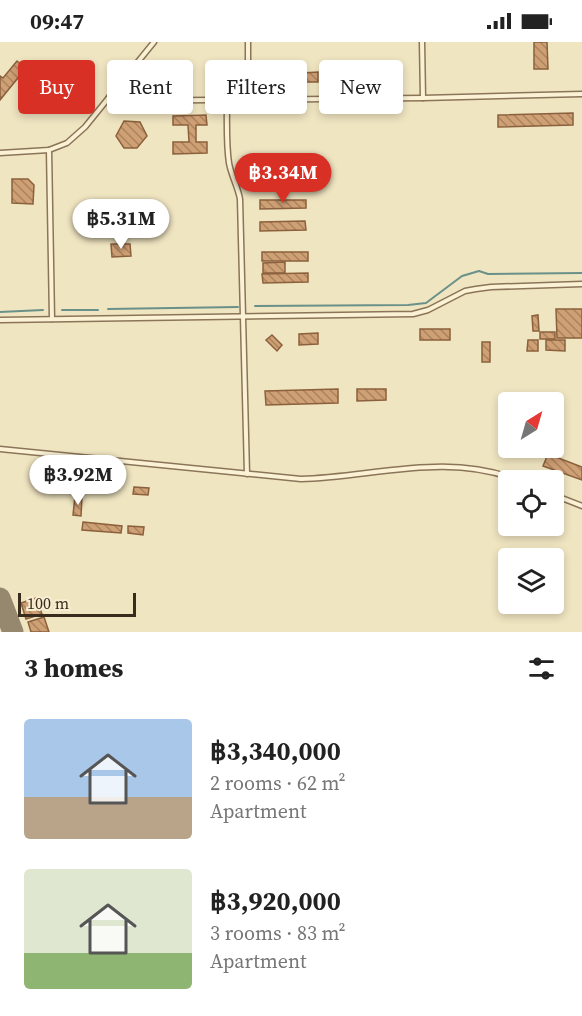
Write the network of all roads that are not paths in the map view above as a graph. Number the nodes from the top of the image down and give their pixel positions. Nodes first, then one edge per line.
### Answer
1 (154, 42) edge
2 (248, 42) edge
3 (422, 42) edge
4 (139, 60) edge
5 (248, 60) edge
6 (582, 94) edge
7 (423, 98) junction
8 (307, 99) edge
9 (107, 100) edge
10 (227, 114) edge
11 (49, 150) junction
12 (0, 153) edge
13 (582, 284) edge
14 (243, 317) junction
15 (52, 319) junction
16 (0, 321) edge
17 (0, 449) edge
18 (247, 474) junction
19 (498, 474) edge
20 (564, 499) edge
21 (582, 506) edge

1 - 4 lane
2 - 5 lane
3 - 7 lane
6 - 7 lane
7 - 8 lane
9 - 11 lane
10 - 14 lane
11 - 12 lane
11 - 15 lane
13 - 14 lane
14 - 15 lane
14 - 18 lane
15 - 16 lane
17 - 18 lane
18 - 19 lane
20 - 21 lane

